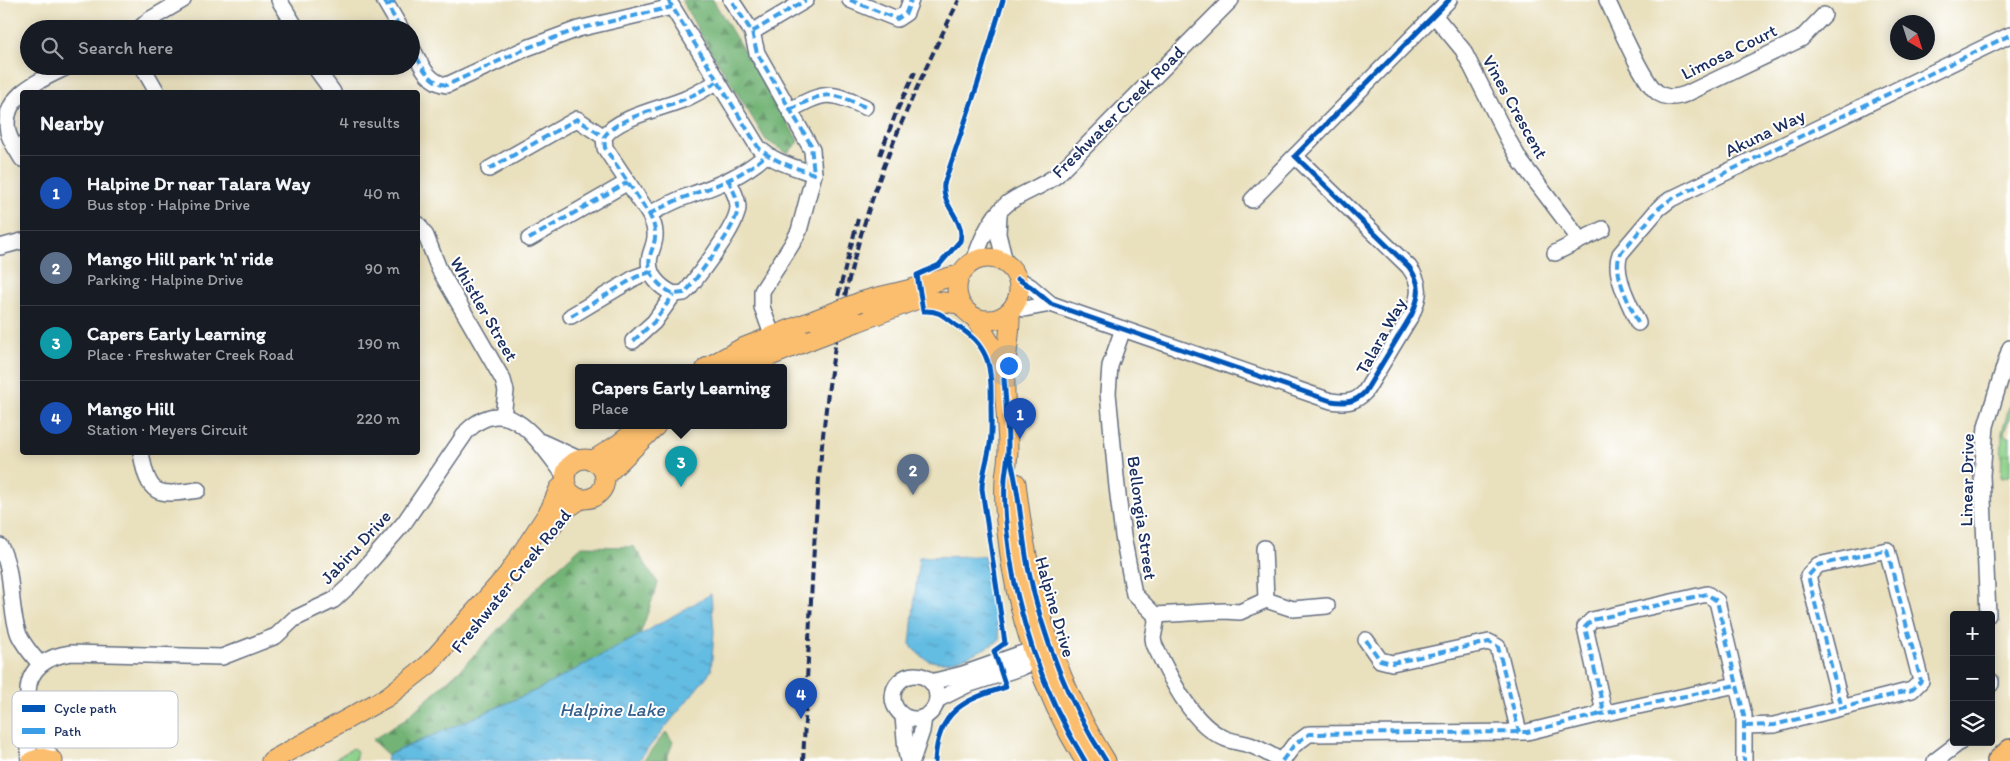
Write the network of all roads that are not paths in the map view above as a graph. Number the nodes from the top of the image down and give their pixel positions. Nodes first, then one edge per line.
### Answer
1 (183, 0) edge
2 (279, 0) edge
3 (731, 0) edge
4 (806, 0) edge
5 (850, 0) edge
6 (911, 0) edge
7 (1229, 0) edge
8 (1450, 0) edge
9 (1607, 0) edge
10 (389, 2) edge
11 (670, 4) edge
12 (1824, 15) dead end
13 (1434, 16) junction
14 (149, 20) edge
15 (291, 20) edge
16 (397, 20) edge
17 (752, 32) junction
18 (2010, 35) edge
19 (420, 61) edge
20 (52, 75) edge
21 (147, 75) edge
22 (321, 75) edge
23 (717, 82) junction
24 (23, 90) edge
25 (156, 90) edge
26 (332, 90) edge
27 (20, 93) edge
28 (865, 107) dead end
29 (790, 110) junction
30 (4, 111) edge
31 (604, 137) junction
32 (20, 155) edge
33 (766, 155) junction
34 (1296, 156) junction
35 (489, 169) dead end
36 (814, 174) junction
37 (729, 181) junction
38 (628, 182) junction
39 (1252, 200) dead end
40 (649, 214) junction
41 (999, 214) junction
42 (420, 227) edge
43 (1603, 229) dead end
44 (529, 239) dead end
45 (1580, 240) junction
46 (20, 242) edge
47 (0, 247) edge
48 (1556, 253) dead end
49 (974, 261) junction
50 (1005, 262) junction
51 (650, 272) junction
52 (959, 275) junction
53 (1018, 279) junction
54 (674, 294) junction
55 (960, 304) junction
56 (1051, 304) junction
57 (1012, 309) junction
58 (571, 316) dead end
59 (976, 318) junction
60 (1638, 323) dead end
61 (1123, 329) junction
62 (633, 341) dead end
63 (775, 344) junction
64 (2010, 348) edge
65 (713, 364) edge
66 (747, 364) edge
67 (1004, 380) junction
68 (503, 416) junction
69 (636, 429) edge
70 (653, 429) edge
71 (540, 442) junction
72 (142, 455) edge
73 (586, 460) junction
74 (605, 476) junction
75 (566, 480) junction
76 (198, 490) dead end
77 (581, 499) junction
78 (0, 546) edge
79 (1264, 548) dead end
80 (1266, 600) junction
81 (1327, 606) dead end
82 (1988, 611) edge
83 (1155, 615) junction
84 (1366, 640) dead end
85 (1043, 652) junction
86 (40, 664) junction
87 (931, 682) junction
88 (1736, 685) junction
89 (29, 691) edge
90 (937, 700) junction
91 (1842, 708) junction
92 (1597, 715) junction
93 (903, 716) junction
94 (924, 717) junction
95 (1745, 726) junction
96 (1519, 732) junction
97 (1955, 746) edge
98 (29, 748) edge
99 (46, 748) edge
100 (2010, 750) edge
101 (31, 761) edge
102 (53, 761) edge
103 (271, 761) edge
104 (292, 761) edge
105 (908, 761) edge
106 (912, 761) edge
107 (1085, 761) edge
108 (1106, 761) edge
109 (1281, 761) edge
110 (1744, 761) edge
111 (1935, 761) edge
112 (1998, 761) edge

1 - 14 street
2 - 15 street
3 - 17 street
4 - 17 street
5 - 6 street
7 - 41 street, Freshwater Creek Road
8 - 13 street
9 - 12 street, Limosa Court
10 - 16 street
11 - 19 street
11 - 23 street
13 - 34 street
13 - 45 street, Vines Crescent
17 - 29 street
18 - 60 street, Akuna Way
20 - 24 street
21 - 25 street
22 - 26 street
23 - 31 street
23 - 33 street
27 - 30 street
28 - 29 street
29 - 36 street
30 - 32 street
31 - 35 street
31 - 38 street
33 - 36 street
33 - 37 street
34 - 39 street
34 - 61 street, Talara Way
36 - 63 street
37 - 40 street
37 - 54 street
38 - 40 street
38 - 44 street
40 - 51 street
41 - 49 street, Freshwater Creek Road
41 - 50 street
42 - 68 street, Whistler Street
43 - 45 street
45 - 48 street
46 - 47 street
49 - 50 main road
49 - 52 main road
50 - 53 main road
51 - 54 street
51 - 58 street
52 - 55 main road
52 - 63 main road, bridge
53 - 56 street, Talara Way
53 - 57 main road
54 - 62 street
55 - 59 main road
55 - 63 main road, bridge
56 - 57 street, Talara Way
56 - 61 street, Talara Way
57 - 59 main road
57 - 67 main road, Halpine Drive
59 - 67 main road, Halpine Drive
61 - 83 street, Bellongia Street
63 - 65 main road
63 - 66 main road
64 - 82 street, Linear Drive
67 - 85 main road, Halpine Drive
68 - 71 street
68 - 86 street, Jabiru Drive
69 - 73 main road
70 - 74 main road
71 - 73 street
71 - 75 street
72 - 76 street
73 - 74 main road
73 - 75 main road
74 - 77 main road
75 - 77 main road
75 - 103 main road, Freshwater Creek Road
77 - 104 main road, Freshwater Creek Road
78 - 86 street
79 - 80 street
80 - 81 street
80 - 83 street
83 - 109 street
84 - 96 street
85 - 87 street
85 - 90 street
85 - 107 main road, Halpine Drive
85 - 108 main road, Halpine Drive
86 - 89 street
87 - 90 street
87 - 93 street
88 - 92 street
88 - 92 street
88 - 95 street
90 - 94 street
91 - 91 street
91 - 95 street
92 - 96 street
93 - 94 street
93 - 105 street
94 - 106 street
95 - 110 street
96 - 109 street
97 - 111 street
98 - 101 street
99 - 102 street
100 - 112 highway
101 - 102 main road

